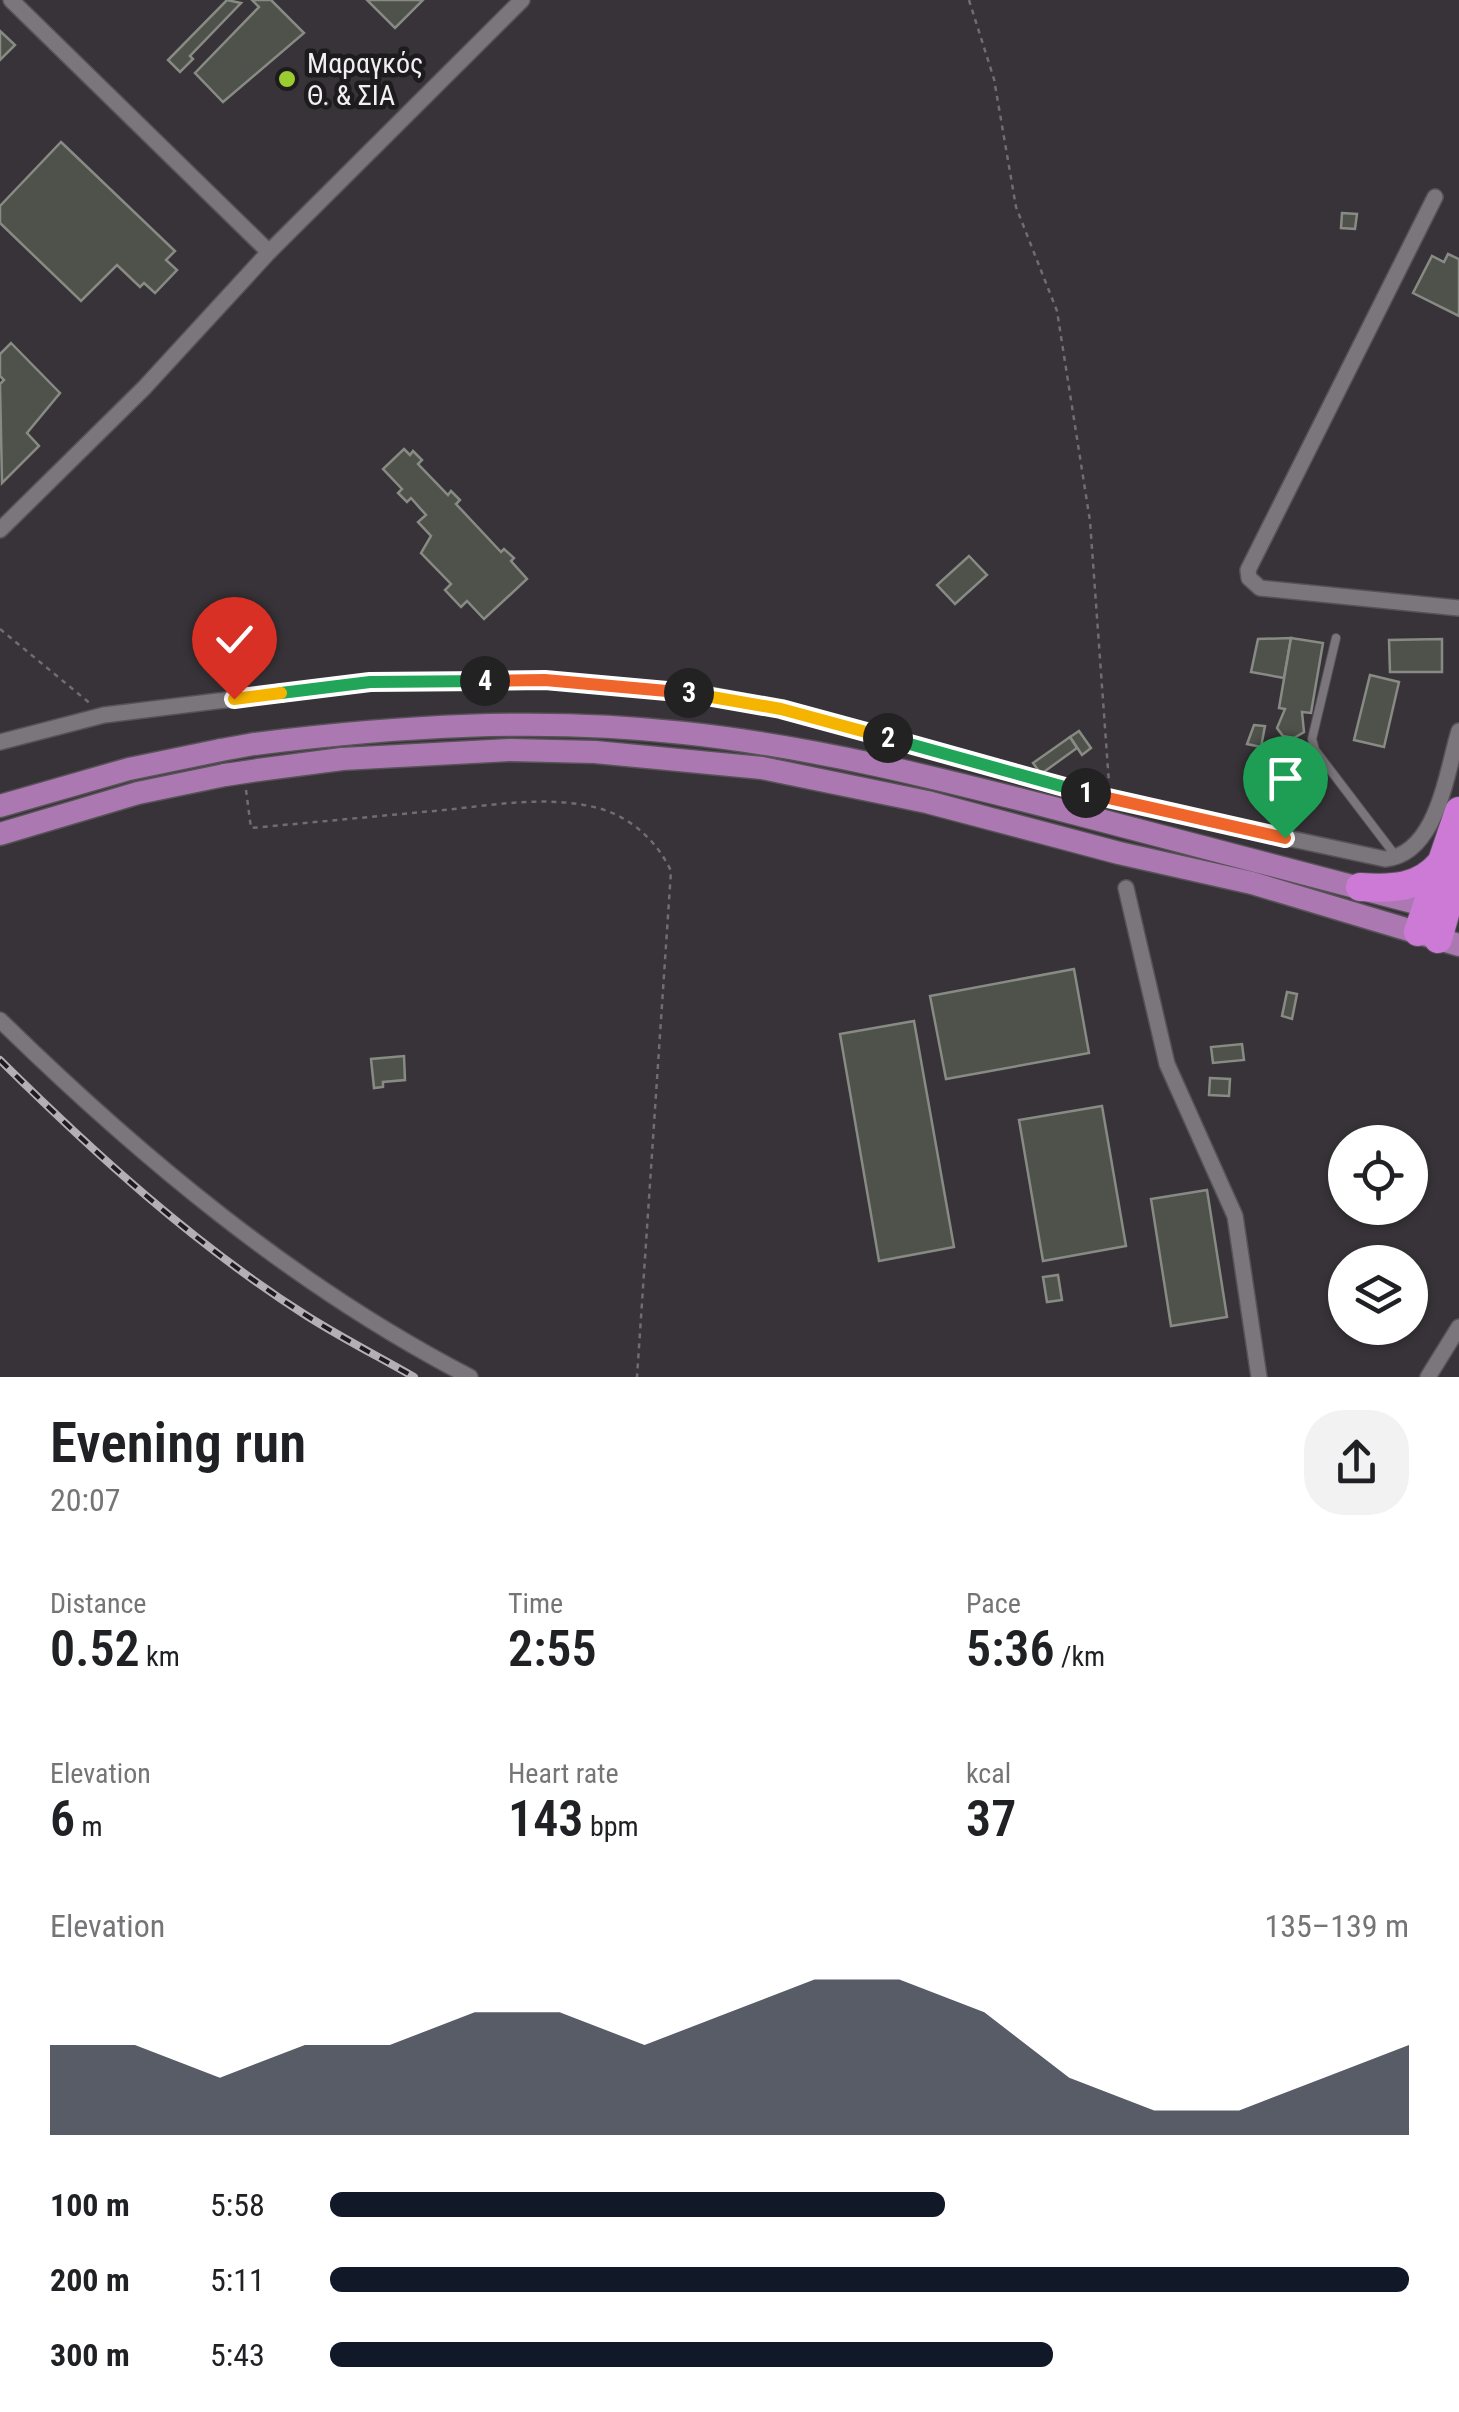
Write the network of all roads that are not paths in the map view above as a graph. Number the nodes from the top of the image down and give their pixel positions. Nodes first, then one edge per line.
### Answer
1 (11, 0) edge
2 (522, 0) edge
3 (1434, 197) dead end
4 (270, 252) junction
5 (0, 530) edge
6 (1459, 608) edge
7 (1336, 638) dead end
8 (1459, 731) edge
9 (0, 742) edge
10 (0, 806) edge
11 (1459, 810) edge
12 (0, 834) edge
13 (1398, 858) junction
14 (1452, 861) edge
15 (1360, 887) junction
16 (1126, 888) dead end
17 (1441, 924) edge
18 (0, 1020) edge
19 (1459, 1328) edge
20 (470, 1377) edge
21 (1259, 1377) edge
22 (1428, 1377) edge

1 - 4 street
2 - 4 street
3 - 6 street
4 - 5 street
7 - 13 lane
8 - 13 street
9 - 13 street
10 - 15 main road, bridge
11 - 14 highway
12 - 17 main road, bridge
14 - 15 highway
14 - 17 highway
15 - 17 main road
16 - 21 street
18 - 20 street
19 - 22 street

